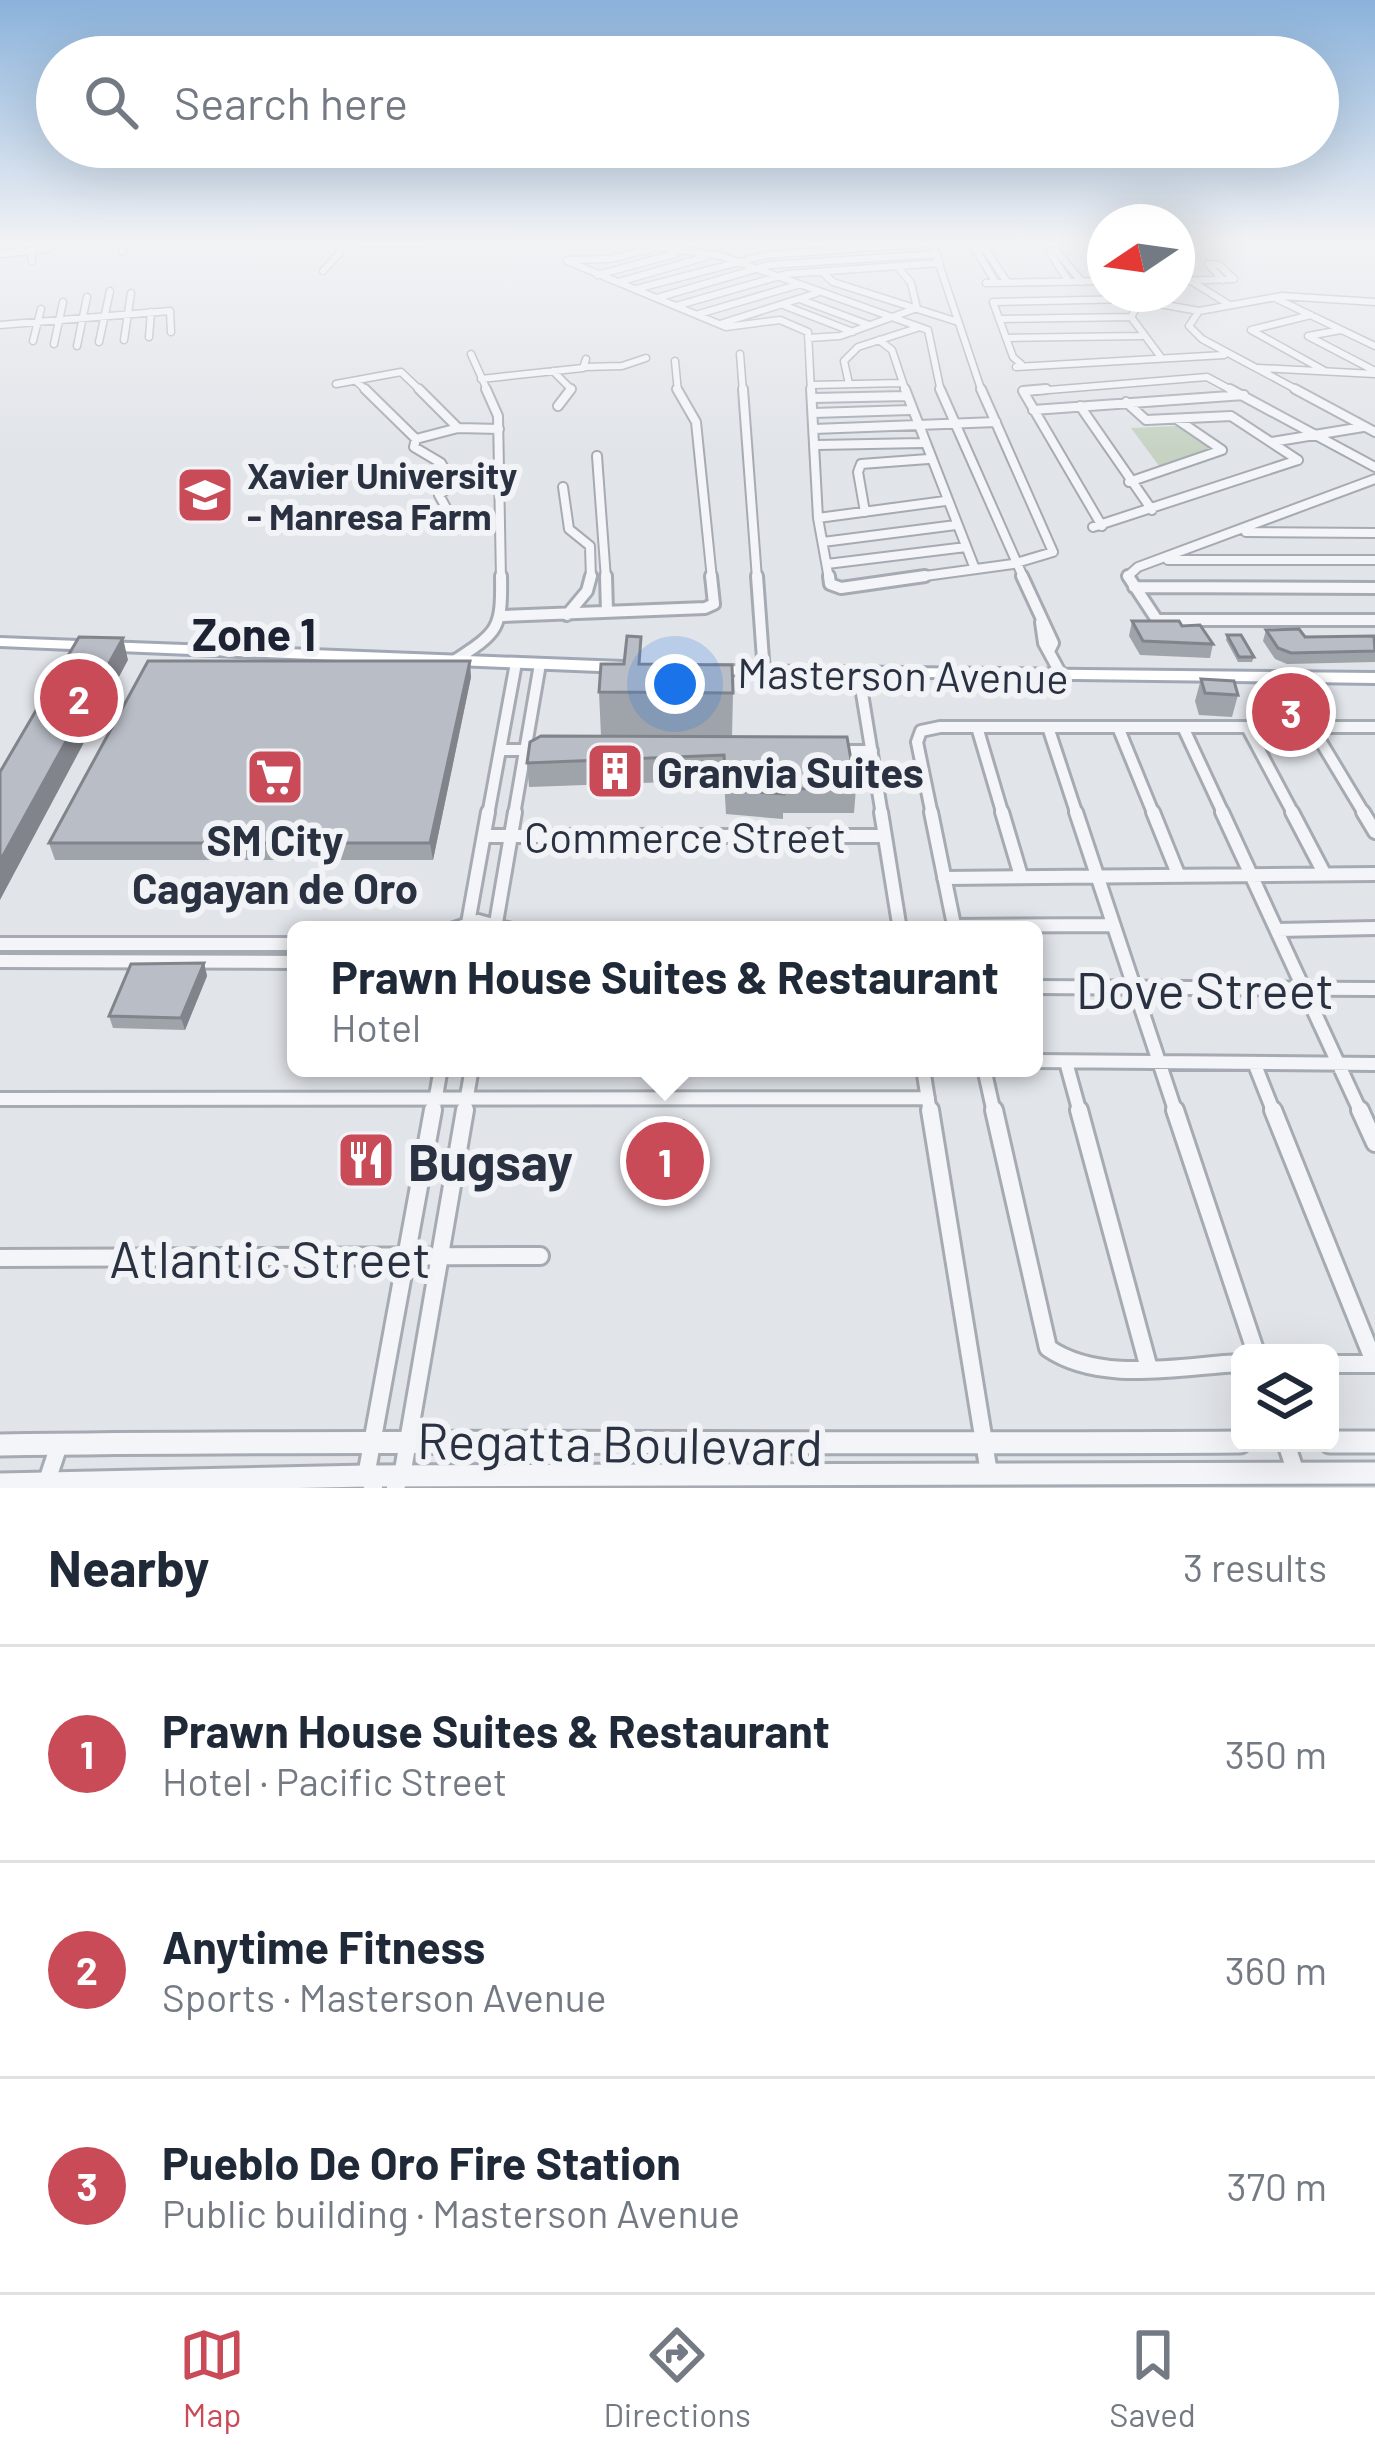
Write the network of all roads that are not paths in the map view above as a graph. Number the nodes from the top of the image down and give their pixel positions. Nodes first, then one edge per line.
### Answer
1 (40, 312) edge
2 (61, 312) edge
3 (83, 312) edge
4 (141, 312) edge
5 (151, 312) edge
6 (171, 312) edge
7 (691, 312) edge
8 (706, 312) edge
9 (755, 312) edge
10 (802, 312) edge
11 (836, 312) edge
12 (878, 312) edge
13 (907, 312) edge
14 (922, 312) edge
15 (953, 312) edge
16 (997, 312) edge
17 (1134, 312) edge
18 (1197, 312) edge
19 (1306, 312) edge
20 (128, 313) junction
21 (105, 315) junction
22 (697, 315) junction
23 (1311, 315) junction
24 (82, 317) junction
25 (1131, 317) junction
26 (894, 318) junction
27 (999, 319) junction
28 (58, 320) junction
29 (37, 321) junction
30 (955, 321) junction
31 (720, 324) junction
32 (0, 325) edge
33 (871, 326) junction
34 (920, 326) junction
35 (1342, 330) junction
36 (171, 332) dead end
37 (853, 332) junction
38 (1141, 336) junction
39 (149, 338) dead end
40 (808, 338) junction
41 (1007, 338) junction
42 (124, 340) dead end
43 (879, 340) junction
44 (33, 341) dead end
45 (99, 342) dead end
46 (54, 344) dead end
47 (77, 346) dead end
48 (1375, 346) edge
49 (471, 354) dead end
50 (740, 354) dead end
51 (1229, 355) junction
52 (1160, 356) junction
53 (646, 358) dead end
54 (675, 361) dead end
55 (1255, 368) junction
56 (553, 371) junction
57 (1325, 371) junction
58 (1375, 372) edge
59 (481, 380) junction
60 (356, 381) junction
61 (901, 383) junction
62 (336, 384) dead end
63 (849, 384) junction
64 (812, 385) junction
65 (1247, 395) junction
66 (905, 396) junction
67 (812, 398) junction
68 (1126, 402) junction
69 (558, 406) dead end
70 (1080, 406) junction
71 (910, 410) junction
72 (1033, 410) junction
73 (813, 413) junction
74 (1177, 420) junction
75 (996, 422) junction
76 (916, 427) junction
77 (953, 427) junction
78 (458, 428) junction
79 (499, 428) junction
80 (814, 429) junction
81 (1370, 429) edge
82 (1318, 435) junction
83 (415, 436) junction
84 (1272, 442) junction
85 (922, 443) junction
86 (817, 446) junction
87 (597, 455) dead end
88 (928, 459) junction
89 (1375, 467) edge
90 (1375, 479) edge
91 (1129, 482) junction
92 (563, 487) dead end
93 (945, 501) junction
94 (1152, 510) junction
95 (865, 512) junction
96 (818, 518) junction
97 (454, 522) dead end
98 (956, 525) junction
99 (1238, 532) junction
100 (1375, 533) edge
101 (823, 542) junction
102 (966, 547) junction
103 (1157, 560) junction
104 (1375, 560) edge
105 (826, 564) junction
106 (1013, 564) junction
107 (975, 568) junction
108 (1134, 587) junction
109 (1375, 588) edge
110 (607, 612) junction
111 (567, 615) junction
112 (502, 616) junction
113 (1375, 620) edge
114 (1, 644) edge
115 (454, 661) junction
116 (516, 663) junction
117 (540, 664) junction
118 (631, 668) edge
119 (697, 670) edge
120 (764, 673) junction
121 (859, 675) junction
122 (1064, 678) junction
123 (1375, 678) edge
124 (977, 727) junction
125 (1048, 727) junction
126 (1118, 727) junction
127 (1183, 727) junction
128 (1247, 727) junction
129 (1312, 727) junction
130 (1375, 727) edge
131 (500, 750) junction
132 (526, 750) junction
133 (548, 750) edge
134 (829, 751) edge
135 (872, 751) junction
136 (1375, 832) edge
137 (484, 836) junction
138 (511, 836) junction
139 (885, 836) junction
140 (1324, 873) junction
141 (1098, 874) junction
142 (1178, 874) junction
143 (1251, 874) junction
144 (1375, 874) edge
145 (1021, 876) junction
146 (944, 878) junction
147 (468, 921) edge
148 (496, 921) edge
149 (899, 921) edge
150 (953, 921) edge
151 (1113, 925) junction
152 (1043, 926) edge
153 (1375, 928) edge
154 (1277, 930) junction
155 (0, 944) edge
156 (287, 944) edge
157 (0, 961) edge
158 (287, 962) edge
159 (1043, 987) edge
160 (1136, 987) junction
161 (1375, 988) edge
162 (1306, 989) junction
163 (1043, 1061) edge
164 (1066, 1062) junction
165 (1163, 1062) junction
166 (1255, 1064) junction
167 (1338, 1064) junction
168 (1375, 1064) edge
169 (439, 1077) edge
170 (470, 1077) edge
171 (924, 1077) edge
172 (985, 1077) edge
173 (436, 1097) junction
174 (467, 1097) junction
175 (928, 1098) junction
176 (0, 1099) edge
177 (1375, 1143) edge
178 (406, 1256) junction
179 (440, 1256) junction
180 (540, 1256) dead end
181 (0, 1258) edge
182 (1253, 1344) edge
183 (1231, 1363) edge
184 (1339, 1364) edge
185 (1375, 1364) edge
186 (1148, 1365) junction
187 (372, 1440) junction
188 (408, 1440) junction
189 (983, 1442) junction
190 (1231, 1442) edge
191 (1339, 1442) edge
192 (1375, 1442) edge
193 (0, 1444) edge
194 (59, 1444) junction
195 (1289, 1452) edge
196 (989, 1473) junction
197 (1296, 1473) junction
198 (1375, 1473) edge
199 (370, 1482) edge
200 (398, 1482) edge
201 (0, 1484) edge
202 (46, 1484) junction

1 - 29 street
2 - 28 street
3 - 24 street
4 - 20 street
5 - 39 street
6 - 36 street
7 - 22 street
8 - 22 street
9 - 31 street
10 - 37 street
11 - 33 street
12 - 26 street
13 - 26 street
14 - 30 street
15 - 30 street
16 - 27 street
17 - 25 street
18 - 51 street
19 - 23 street
20 - 21 street
20 - 42 street
21 - 24 street
21 - 45 street
22 - 31 street
23 - 35 street
23 - 57 street
24 - 28 street
24 - 47 street
25 - 27 street
25 - 38 street
26 - 33 street
26 - 34 street
27 - 41 street
28 - 29 street
28 - 46 street
29 - 32 street
29 - 44 street
30 - 75 street
31 - 40 street
33 - 37 street
34 - 43 street
34 - 77 street
35 - 48 street
35 - 58 street
37 - 40 street
38 - 41 street
38 - 52 street
40 - 64 street
41 - 52 street
43 - 61 street
43 - 63 street
49 - 59 street
50 - 120 street
51 - 52 street
51 - 55 street
53 - 56 street
54 - 110 street
55 - 57 street
55 - 81 street
56 - 59 street
56 - 69 street
57 - 58 street
59 - 79 street
60 - 62 street
60 - 78 street
60 - 83 street
61 - 63 street
61 - 66 street
63 - 64 street
64 - 67 street
65 - 68 street
65 - 72 street
65 - 82 street
66 - 67 street
66 - 71 street
67 - 73 street
68 - 70 street
68 - 74 street
70 - 72 street
70 - 91 street
71 - 73 street
71 - 76 street
72 - 94 street
73 - 80 street
74 - 84 street
74 - 91 street
75 - 77 street
75 - 106 street
76 - 77 street
76 - 80 street
76 - 85 street
77 - 106 street
78 - 79 street
78 - 83 street
79 - 112 street
80 - 86 street
81 - 82 street
82 - 84 street
82 - 89 street
83 - 97 street
84 - 94 street
85 - 86 street
85 - 88 street
86 - 96 street
87 - 110 street
88 - 93 street
88 - 95 street
90 - 99 street
91 - 94 street
92 - 111 street
93 - 95 street
93 - 98 street
95 - 96 street
96 - 101 street
98 - 101 street
98 - 102 street
99 - 100 street
99 - 103 street
101 - 105 street
102 - 105 street
102 - 107 street
103 - 104 street
103 - 108 street
105 - 107 street
106 - 107 street
106 - 122 street
108 - 109 street
108 - 113 street
110 - 111 street
111 - 112 street
112 - 115 street
114 - 115 main road
115 - 116 main road
116 - 117 main road
116 - 131 street
117 - 118 main road
117 - 132 street
119 - 120 main road, Masterson Avenue
120 - 121 main road, Masterson Avenue
121 - 122 main road, Masterson Avenue
121 - 135 street
122 - 123 main road, Masterson Avenue
124 - 125 street
124 - 145 street
124 - 146 street
125 - 126 street
125 - 141 street
126 - 127 street
126 - 142 street
127 - 128 street
127 - 143 street
128 - 129 street
128 - 140 street
129 - 130 street
129 - 136 street
131 - 132 street
131 - 137 street
132 - 133 street
132 - 138 street
134 - 135 street
135 - 139 street
137 - 138 street, Commerce Street
137 - 147 street
138 - 139 street, Commerce Street
138 - 148 street
139 - 149 street
140 - 143 street
140 - 144 street
141 - 142 street
141 - 145 street
141 - 151 street
142 - 143 street
143 - 154 street
145 - 146 street
146 - 150 street
151 - 152 street
151 - 160 street
153 - 154 street
154 - 162 street
155 - 156 street
157 - 158 street
159 - 160 street, Dove Street
160 - 162 street, Dove Street
160 - 165 street
161 - 162 street, Dove Street
162 - 167 street
163 - 164 street
164 - 165 street
164 - 186 street
165 - 166 street
165 - 182 street
166 - 167 street
166 - 185 street
167 - 168 street
167 - 177 street
169 - 173 street
170 - 174 street
171 - 175 street
172 - 186 street
173 - 174 street
173 - 176 street
173 - 178 street
174 - 175 street
174 - 179 street
175 - 189 street
178 - 179 street, Atlantic Street
178 - 181 street, Atlantic Street
178 - 187 street
179 - 180 street, Atlantic Street
179 - 188 street
183 - 186 street
184 - 185 street
187 - 188 street, Regatta Boulevard
187 - 194 street, Regatta Boulevard
187 - 199 street
188 - 189 street, Regatta Boulevard
188 - 200 street
189 - 190 street, Regatta Boulevard
189 - 196 street
191 - 192 street
193 - 194 street, Regatta Boulevard
194 - 202 street
195 - 197 street
196 - 197 street, Regatta Boulevard
196 - 200 street, Regatta Boulevard
197 - 198 street, Regatta Boulevard
199 - 200 street, Regatta Boulevard
199 - 202 street, Regatta Boulevard
201 - 202 street, Regatta Boulevard

